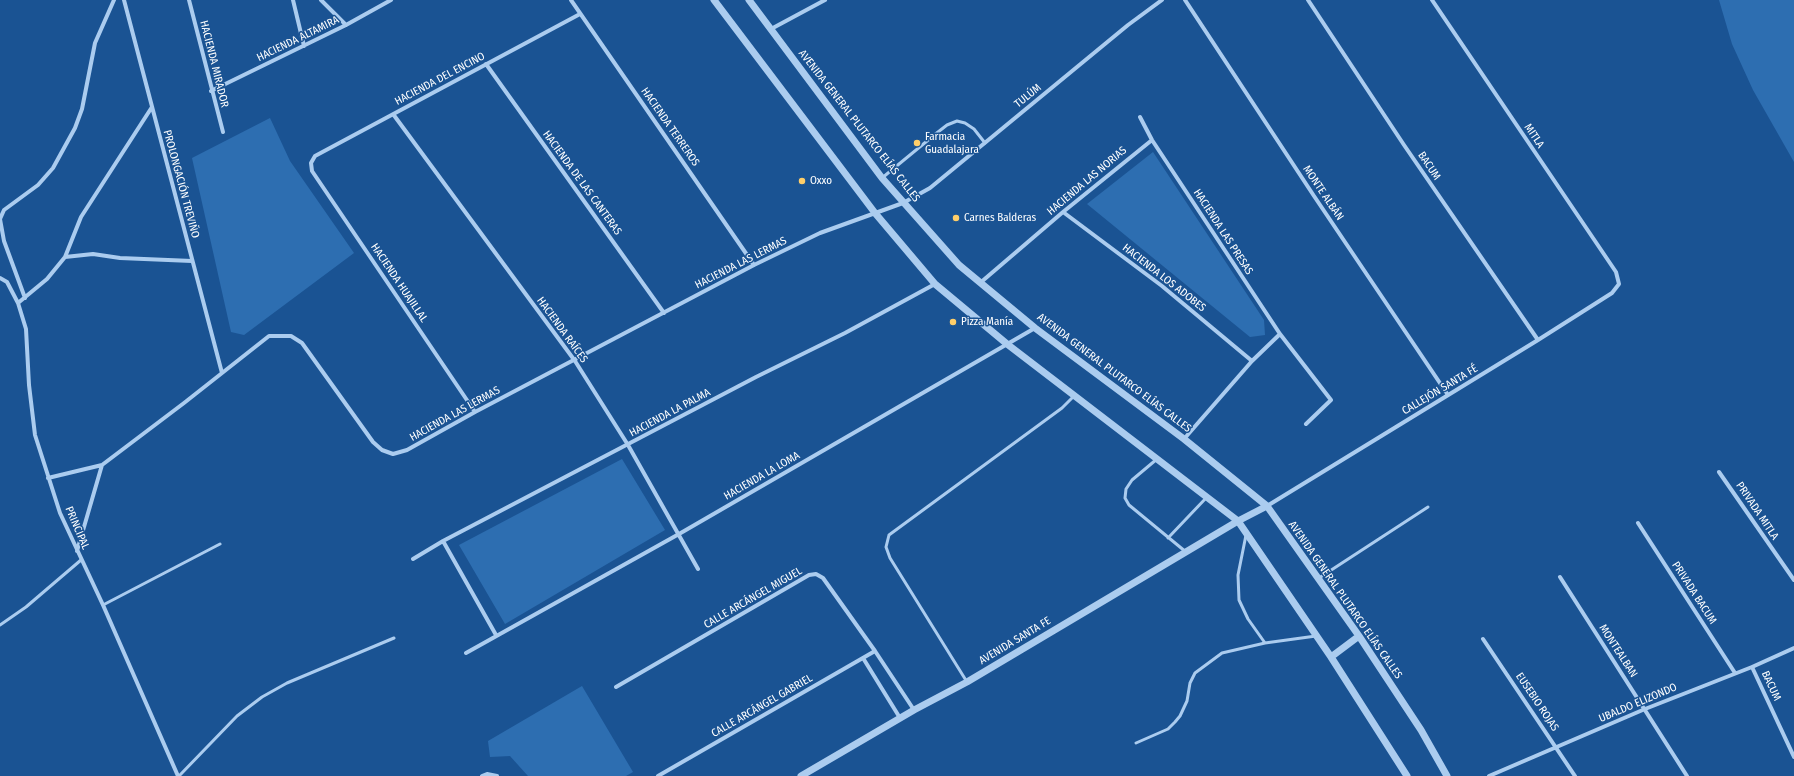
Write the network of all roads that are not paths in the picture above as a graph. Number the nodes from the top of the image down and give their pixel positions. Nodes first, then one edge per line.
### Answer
1 (114, 0) edge
2 (124, 0) edge
3 (189, 0) edge
4 (293, 0) edge
5 (321, 0) edge
6 (390, 0) edge
7 (571, 0) edge
8 (714, 0) edge
9 (749, 0) edge
10 (825, 0) edge
11 (1162, 0) edge
12 (1185, 0) edge
13 (1308, 0) edge
14 (1432, 0) edge
15 (580, 14) junction
16 (346, 25) junction
17 (771, 29) junction
18 (304, 46) junction
19 (486, 64) junction
20 (211, 91) junction
21 (152, 107) junction
22 (392, 114) junction
23 (1140, 118) dead end
24 (223, 132) dead end
25 (1152, 140) junction
26 (985, 143) junction
27 (311, 163) joint
28 (882, 178) junction
29 (903, 203) junction
30 (0, 206) edge
31 (4, 210) junction
32 (1063, 212) junction
33 (875, 213) junction
34 (65, 257) junction
35 (192, 261) junction
36 (754, 265) junction
37 (0, 278) edge
38 (935, 284) junction
39 (980, 284) junction
40 (1619, 284) joint
41 (25, 298) junction
42 (18, 303) junction
43 (664, 313) junction
44 (1035, 328) junction
45 (1280, 334) junction
46 (1538, 340) junction
47 (1006, 344) junction
48 (575, 361) junction
49 (1252, 361) junction
50 (222, 373) junction
51 (1448, 395) junction
52 (1074, 396) junction
53 (475, 412) junction
54 (1306, 424) dead end
55 (1184, 439) junction
56 (628, 445) junction
57 (1157, 459) junction
58 (102, 465) junction
59 (1719, 472) dead end
60 (48, 478) junction
61 (1207, 497) junction
62 (1267, 506) junction
63 (1428, 507) dead end
64 (1238, 521) junction
65 (1638, 523) dead end
66 (679, 534) junction
67 (1247, 534) junction
68 (1168, 538) junction
69 (443, 541) junction
70 (220, 544) dead end
71 (77, 552) junction
72 (1186, 552) junction
73 (413, 559) dead end
74 (81, 560) junction
75 (698, 569) dead end
76 (1560, 578) dead end
77 (1317, 579) junction
78 (1794, 580) edge
79 (103, 605) junction
80 (0, 625) edge
81 (496, 635) junction
82 (1316, 636) junction
83 (1359, 636) junction
84 (394, 638) dead end
85 (1483, 639) dead end
86 (1265, 643) junction
87 (1794, 648) edge
88 (875, 651) junction
89 (466, 653) dead end
90 (1330, 656) junction
91 (863, 658) junction
92 (1752, 667) junction
93 (1735, 673) junction
94 (967, 682) junction
95 (616, 687) dead end
96 (1645, 709) junction
97 (914, 710) junction
98 (900, 718) junction
99 (1136, 743) dead end
100 (1557, 747) junction
101 (1794, 756) edge
102 (496, 775) edge
103 (179, 776) edge
104 (482, 776) edge
105 (658, 776) edge
106 (801, 776) edge
107 (1407, 776) edge
108 (1447, 776) edge
109 (1489, 776) edge
110 (1575, 776) edge
111 (1686, 776) edge

1 - 31 street
2 - 21 street, PROLONGACIÓN TREVIÑO
3 - 20 street, HACIENDA MIRADOR
4 - 18 street
5 - 16 street
6 - 16 street, HACIENDA ALTAMIRA
7 - 15 street, HACIENDA TERREROS
8 - 33 street
9 - 17 street, AVENIDA GENERAL PLUTARCO ELÍAS CALLES
10 - 17 street
11 - 26 street, TULÚM
12 - 51 street, MONTE ALBÁN
13 - 46 street, BACUM
14 - 40 street, MITLA
15 - 19 street, HACIENDA DEL ENCINO
15 - 36 street, HACIENDA TERREROS
16 - 18 street, HACIENDA ALTAMIRA
17 - 28 street, AVENIDA GENERAL PLUTARCO ELÍAS CALLES
18 - 20 street, HACIENDA ALTAMIRA
19 - 22 street, HACIENDA DEL ENCINO
19 - 43 street, HACIENDA DE LAS CANTERAS
20 - 24 street, HACIENDA MIRADOR
21 - 34 street
21 - 35 street, PROLONGACIÓN TREVIÑO
22 - 27 street, HACIENDA DEL ENCINO
22 - 48 street, HACIENDA RAÍCES
23 - 25 street, HACIENDA LAS PRESAS
25 - 32 street, HACIENDA LAS NORIAS
25 - 45 street, HACIENDA LAS PRESAS
26 - 28 lane
26 - 29 street, TULÚM
27 - 53 street, HACIENDA HUAJILLAL
28 - 29 street, AVENIDA GENERAL PLUTARCO ELÍAS CALLES
29 - 33 street, HACIENDA LAS LERMAS
29 - 39 street, AVENIDA GENERAL PLUTARCO ELÍAS CALLES
30 - 31 street
31 - 41 street
32 - 39 street, HACIENDA LAS NORIAS
32 - 49 street, HACIENDA LOS ADOBES
33 - 36 street, HACIENDA LAS LERMAS
33 - 38 street
34 - 35 street
34 - 41 street
35 - 50 street, PROLONGACIÓN TREVIÑO
36 - 43 street, HACIENDA LAS LERMAS
37 - 42 street, PRINCIPAL
38 - 47 street
38 - 56 street, HACIENDA LA PALMA
39 - 44 street, AVENIDA GENERAL PLUTARCO ELÍAS CALLES
40 - 46 street, CALLEJÓN SANTA FÉ
41 - 42 street
42 - 60 street, PRINCIPAL
43 - 48 street, HACIENDA LAS LERMAS
44 - 47 street, HACIENDA LA LOMA
44 - 55 street, AVENIDA GENERAL PLUTARCO ELÍAS CALLES
45 - 49 street
45 - 54 street, HACIENDA LAS PRESAS
46 - 51 street, CALLEJÓN SANTA FÉ
47 - 52 street
47 - 66 street, HACIENDA LA LOMA
48 - 53 street, HACIENDA LAS LERMAS
48 - 56 street, HACIENDA RAÍCES
49 - 55 street
50 - 53 street, HACIENDA LAS LERMAS
50 - 58 street, HACIENDA LAS LERMAS
51 - 62 street, CALLEJÓN SANTA FÉ
52 - 57 street
52 - 94 lane
55 - 62 street, AVENIDA GENERAL PLUTARCO ELÍAS CALLES
56 - 66 street, HACIENDA RAÍCES
56 - 69 street, HACIENDA LA PALMA
57 - 61 street
57 - 68 lane
58 - 60 street, HACIENDA LAS LERMAS
58 - 71 street
59 - 78 street, PRIVADA MITLA
60 - 71 street, PRINCIPAL
61 - 64 street
61 - 68 lane
62 - 64 street, AVENIDA SANTA FE
62 - 77 street, AVENIDA GENERAL PLUTARCO ELÍAS CALLES
63 - 77 lane
64 - 67 street
64 - 72 street, AVENIDA SANTA FE
65 - 93 street, PRIVADA BACUM
66 - 75 street, HACIENDA RAÍCES
66 - 81 street, HACIENDA LA LOMA
67 - 82 street
67 - 86 lane
68 - 72 lane
69 - 73 street, HACIENDA LA PALMA
69 - 81 street
70 - 79 lane
71 - 74 street, PRINCIPAL
72 - 94 street, AVENIDA SANTA FE
74 - 79 street, PRINCIPAL
74 - 80 lane
76 - 96 street, MONTEALBAN
77 - 83 street, AVENIDA GENERAL PLUTARCO ELÍAS CALLES
79 - 103 street, PRINCIPAL
81 - 89 street, HACIENDA LA LOMA
82 - 86 lane
82 - 90 street
83 - 90 street
83 - 108 street, AVENIDA GENERAL PLUTARCO ELÍAS CALLES
84 - 103 lane
85 - 100 street, EUSEBIO ROJAS
86 - 99 lane
87 - 92 street, UBALDO ELIZONDO
88 - 91 street, CALLE ARCÁNGEL GABRIEL
88 - 95 street, CALLE ARCÁNGEL MIGUEL
88 - 97 street, CALLE ARCÁNGEL MIGUEL
90 - 107 street
91 - 98 street
91 - 105 street, CALLE ARCÁNGEL GABRIEL
92 - 93 street, UBALDO ELIZONDO
92 - 101 street, BACUM
93 - 96 street, UBALDO ELIZONDO
94 - 97 street, AVENIDA SANTA FE
96 - 100 street, UBALDO ELIZONDO
96 - 111 street, MONTEALBAN
97 - 98 street, AVENIDA SANTA FE
98 - 106 street, AVENIDA SANTA FE
100 - 109 street, UBALDO ELIZONDO
100 - 110 street, EUSEBIO ROJAS
102 - 104 street

